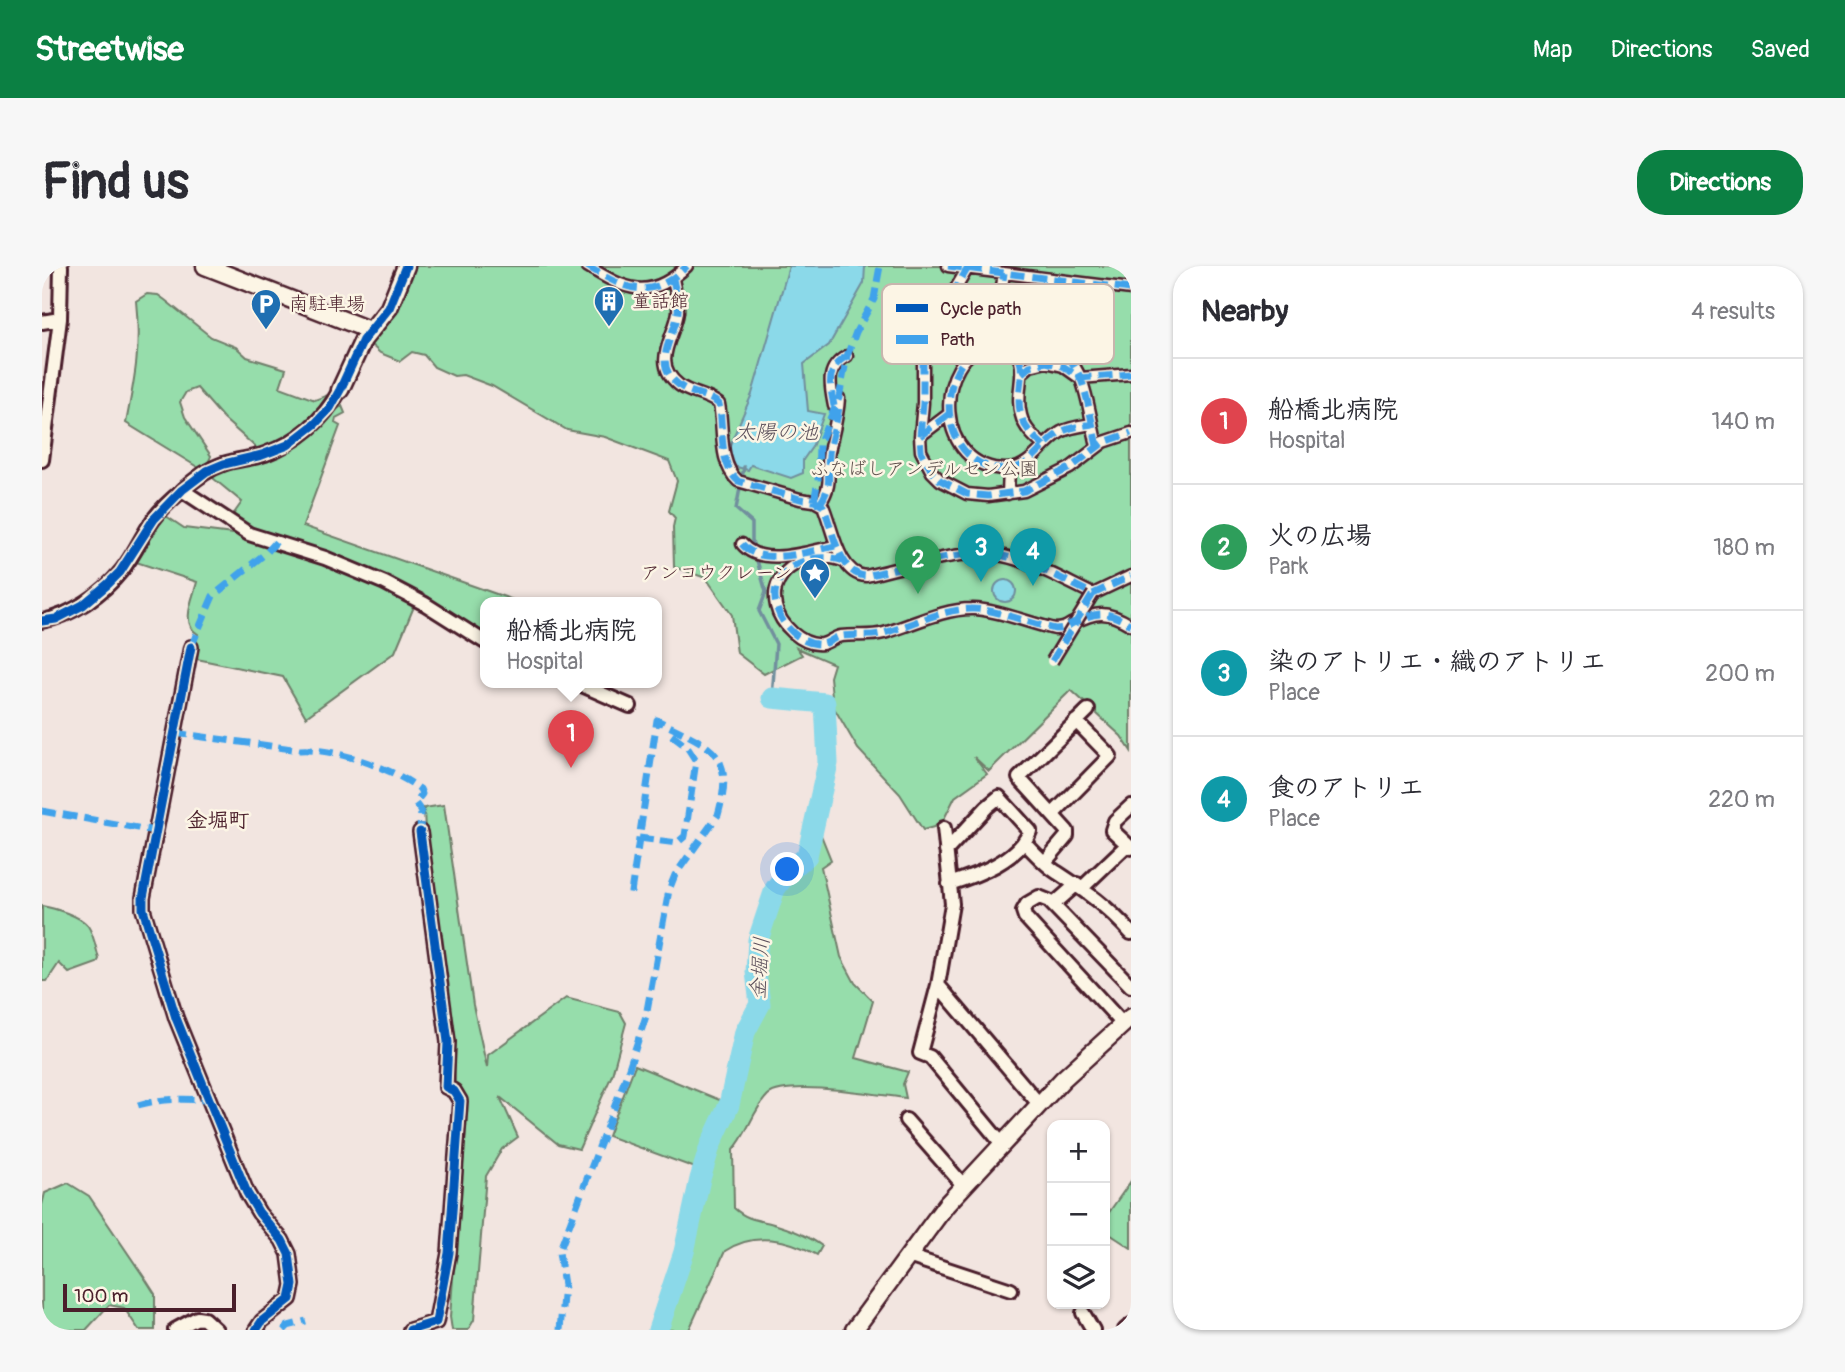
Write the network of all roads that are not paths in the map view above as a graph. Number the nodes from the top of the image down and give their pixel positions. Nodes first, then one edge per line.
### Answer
1 (61, 266) edge
2 (205, 266) edge
3 (406, 266) edge
4 (587, 266) edge
5 (687, 266) edge
6 (948, 266) edge
7 (969, 267) edge
8 (1004, 273) junction
9 (673, 279) junction
10 (959, 284) edge
11 (1003, 284) edge
12 (1091, 284) edge
13 (60, 319) junction
14 (42, 322) edge
15 (369, 330) junction
16 (848, 356) dead end
17 (923, 364) edge
18 (963, 364) edge
19 (1020, 364) edge
20 (1038, 364) edge
21 (1054, 364) edge
22 (1071, 364) edge
23 (1022, 373) junction
24 (1131, 374) edge
25 (1080, 378) junction
26 (340, 390) joint
27 (949, 414) junction
28 (1092, 424) junction
29 (44, 426) edge
30 (1131, 433) edge
31 (920, 436) junction
32 (1044, 446) junction
33 (1097, 446) junction
34 (42, 460) edge
35 (1009, 469) junction
36 (183, 490) junction
37 (1008, 494) junction
38 (820, 504) junction
39 (742, 544) dead end
40 (835, 545) junction
41 (846, 562) junction
42 (1131, 576) edge
43 (1093, 594) junction
44 (42, 621) edge
45 (1131, 625) edge
46 (480, 639) edge
47 (191, 647) dead end
48 (1052, 661) dead end
49 (589, 688) edge
50 (630, 706) dead end
51 (1088, 710) dead end
52 (1076, 721) junction
53 (1131, 806) edge
54 (1053, 814) junction
55 (944, 828) dead end
56 (420, 832) dead end
57 (1025, 843) junction
58 (1129, 846) edge
59 (946, 851) junction
60 (1045, 862) junction
61 (950, 884) junction
62 (1079, 886) junction
63 (1053, 905) junction
64 (1131, 933) edge
65 (938, 985) junction
66 (1131, 986) edge
67 (1127, 1020) edge
68 (1040, 1104) junction
69 (906, 1120) dead end
70 (1002, 1144) junction
71 (964, 1186) junction
72 (908, 1256) junction
73 (1011, 1290) dead end
74 (1083, 1313) dead end
75 (1131, 1325) edge
76 (175, 1330) edge
77 (216, 1330) edge
78 (256, 1330) edge
79 (410, 1330) edge
80 (854, 1330) edge
81 (1093, 1330) edge
82 (1125, 1330) edge

1 - 13 street
2 - 15 street
3 - 15 street
4 - 9 street
5 - 9 street
6 - 7 street
7 - 8 street
7 - 10 street
8 - 11 street
8 - 12 street
9 - 38 street
13 - 14 street
13 - 29 street
15 - 26 street
16 - 38 street
17 - 31 street
18 - 27 street
19 - 23 street
20 - 23 street
21 - 25 street
22 - 25 street
23 - 32 street
24 - 25 street
25 - 28 street
26 - 36 street
27 - 31 street
27 - 35 street
28 - 32 street
28 - 33 street
29 - 34 street
30 - 33 street
31 - 37 street
32 - 35 street
33 - 37 street
35 - 37 street
36 - 44 street
36 - 46 street
38 - 40 street
39 - 40 street
40 - 41 street
41 - 43 street
41 - 45 street
42 - 43 street
43 - 48 street, bridge
47 - 78 street
49 - 50 street
51 - 52 street
52 - 54 street
52 - 54 street
53 - 58 street
54 - 60 street
55 - 59 street
56 - 79 street
57 - 59 street
57 - 60 street
57 - 61 street
58 - 62 street
59 - 61 street
60 - 62 street
61 - 65 street
62 - 63 street
62 - 64 street
63 - 66 street
63 - 67 street
65 - 68 street
65 - 70 street
67 - 68 street
68 - 70 street
69 - 71 street
70 - 71 street
71 - 72 street
72 - 73 street
72 - 80 street
74 - 81 street
75 - 82 street
76 - 77 street

